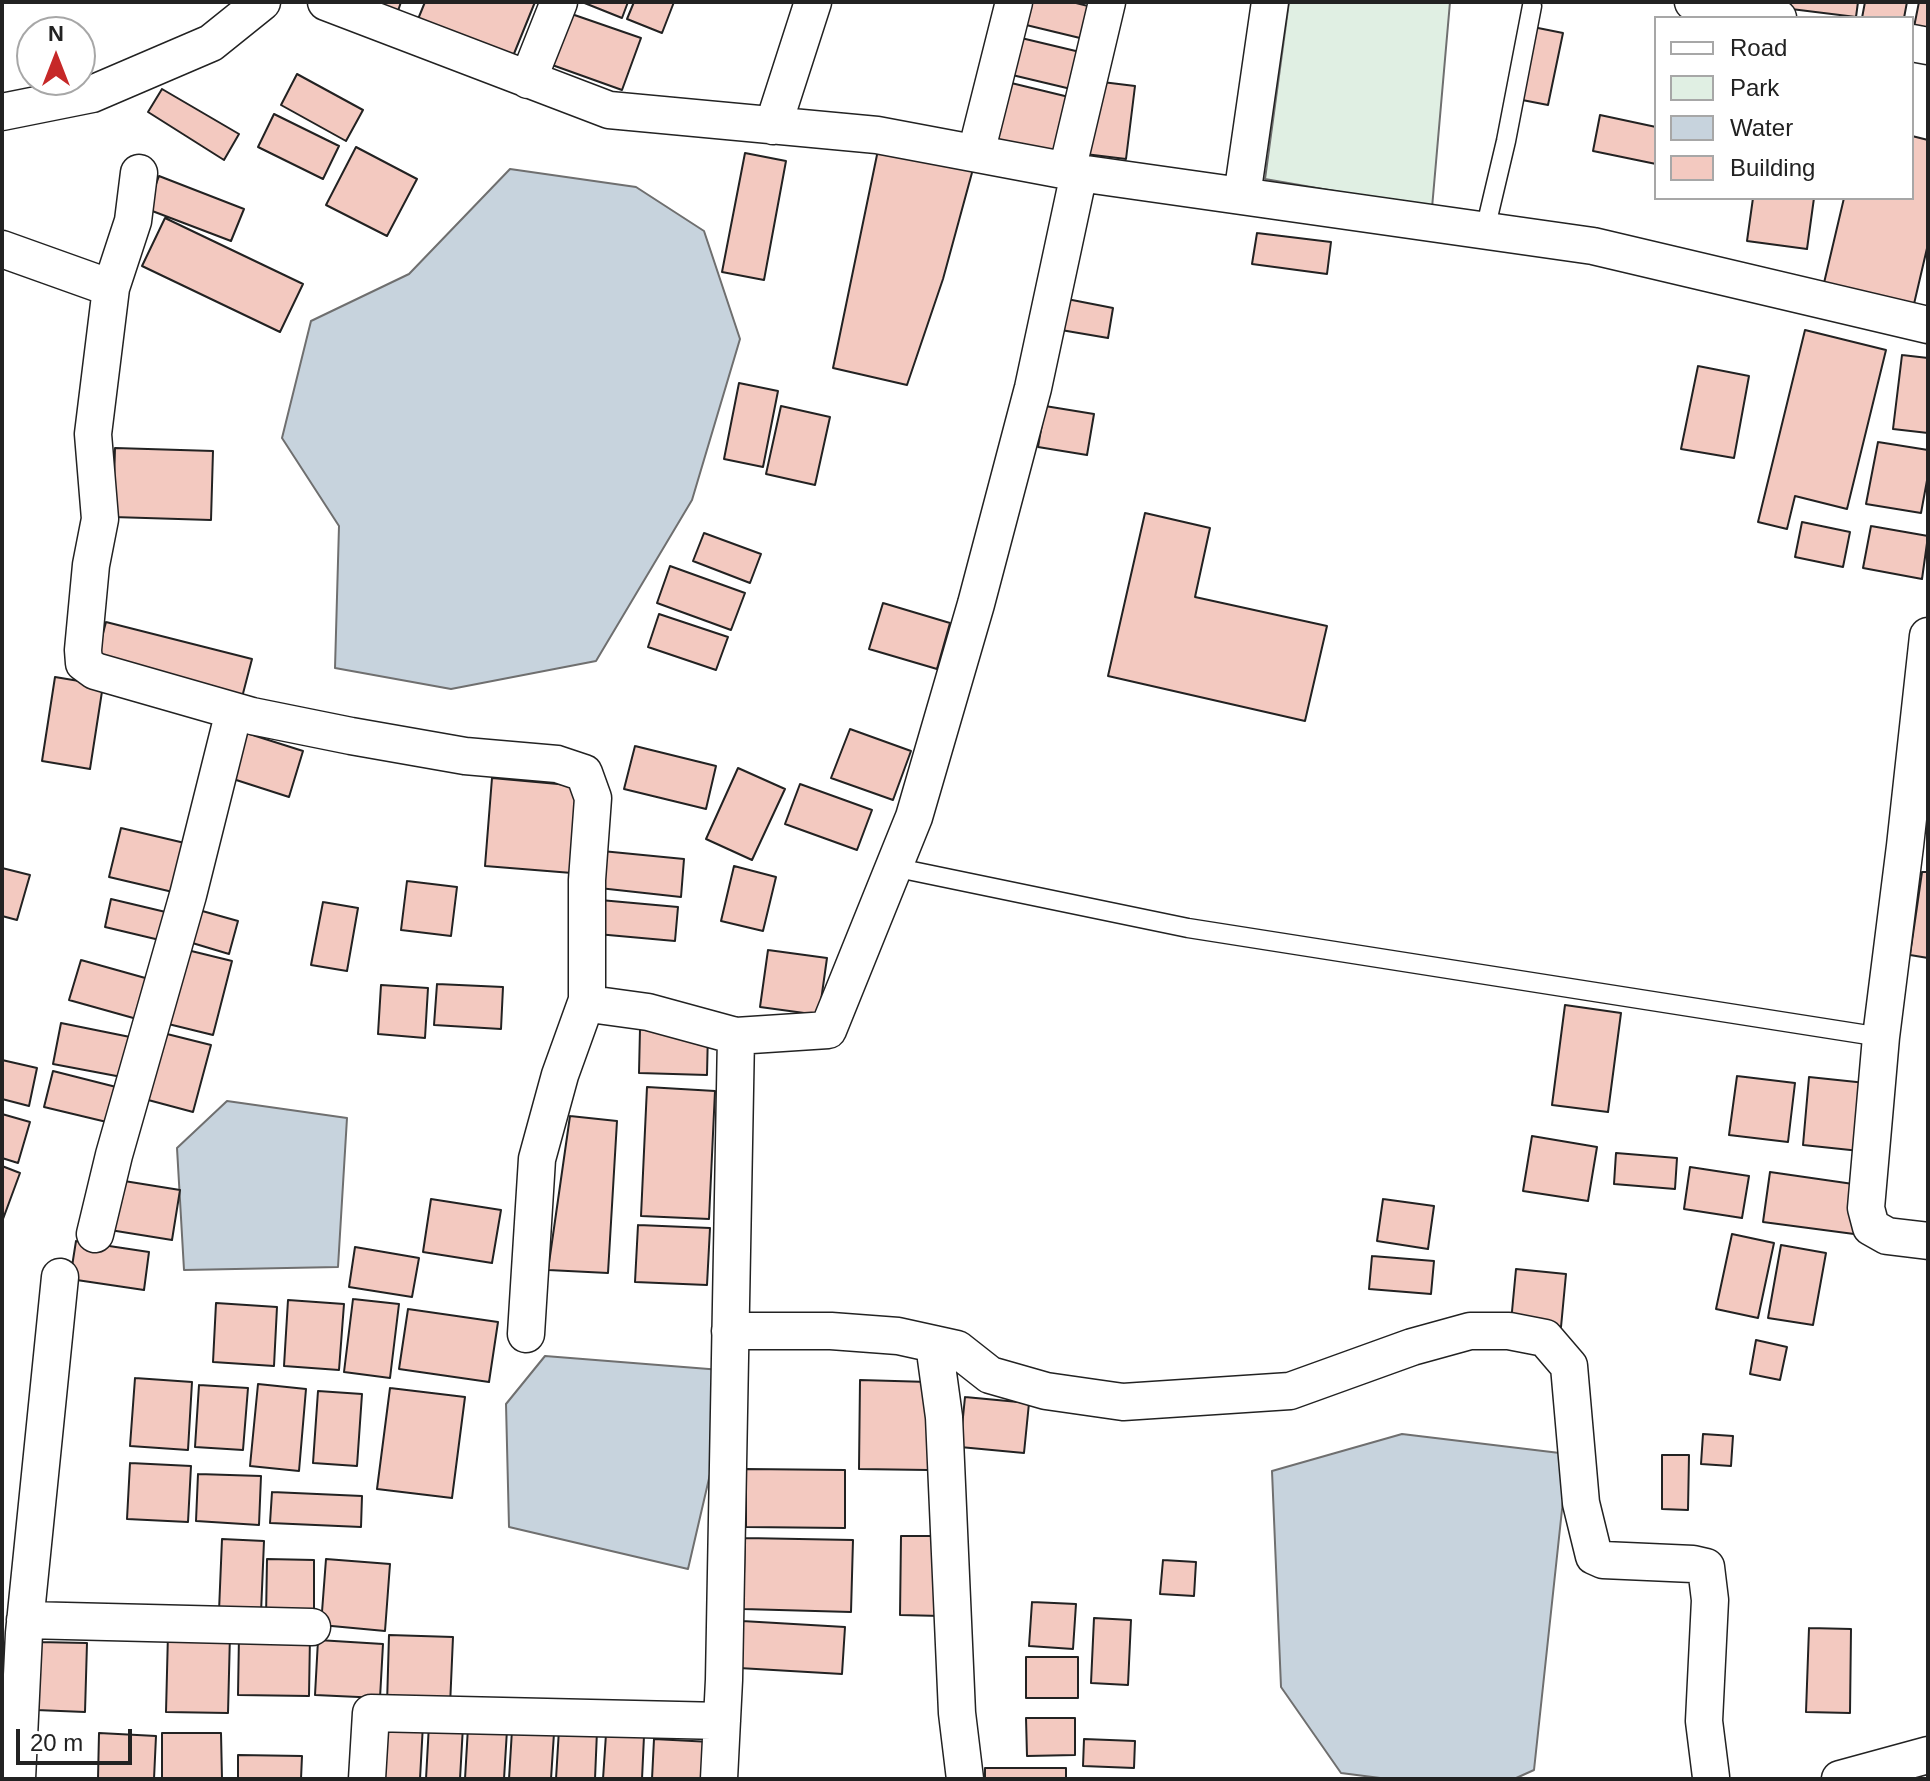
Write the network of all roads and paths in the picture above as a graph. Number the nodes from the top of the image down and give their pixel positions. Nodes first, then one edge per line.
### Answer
1 (262, 2) edge
2 (326, 2) edge
3 (559, 2) edge
4 (813, 2) edge
5 (1014, 2) edge
6 (1107, 2) edge
7 (1270, 2) edge
8 (1693, 2) edge
9 (1532, 6) dead end
10 (1767, 16) edge
11 (528, 80) junction
12 (2, 112) edge
13 (773, 126) junction
14 (976, 153) junction
15 (1073, 172) junction
16 (139, 173) dead end
17 (1242, 196) junction
18 (1485, 230) junction
19 (2, 249) edge
20 (2, 256) edge
21 (111, 288) junction
22 (1928, 325) edge
23 (1928, 636) edge
24 (234, 711) junction
25 (893, 867) junction
26 (587, 1000) junction
27 (736, 1036) junction
28 (1881, 1037) junction
29 (95, 1234) dead end
30 (1928, 1241) edge
31 (60, 1277) dead end
32 (730, 1331) junction
33 (526, 1334) dead end
34 (934, 1344) junction
35 (25, 1620) junction
36 (312, 1627) dead end
37 (722, 1721) junction
38 (1928, 1755) edge
39 (1875, 1774) edge
40 (1713, 1778) edge
41 (17, 1779) edge
42 (367, 1779) edge
43 (719, 1779) edge
44 (965, 1779) edge
45 (1840, 1779) edge

1 - 12 street
2 - 11 street
3 - 11 street
4 - 13 street
5 - 14 street
6 - 15 street
7 - 17 street
8 - 10 street
9 - 18 lane
11 - 13 street
13 - 14 street
14 - 15 street
15 - 17 street
15 - 25 street
16 - 21 street
17 - 18 street
18 - 22 street
19 - 20 street
19 - 21 street
21 - 24 street
23 - 28 street
24 - 26 street
24 - 29 street
25 - 27 street
25 - 28 lane
26 - 27 street
26 - 33 street
27 - 32 street
28 - 30 street
31 - 35 street
32 - 34 street
32 - 37 street
34 - 40 street
34 - 44 street
35 - 36 street
35 - 41 street
37 - 42 street
37 - 43 street
38 - 39 street
39 - 45 street

